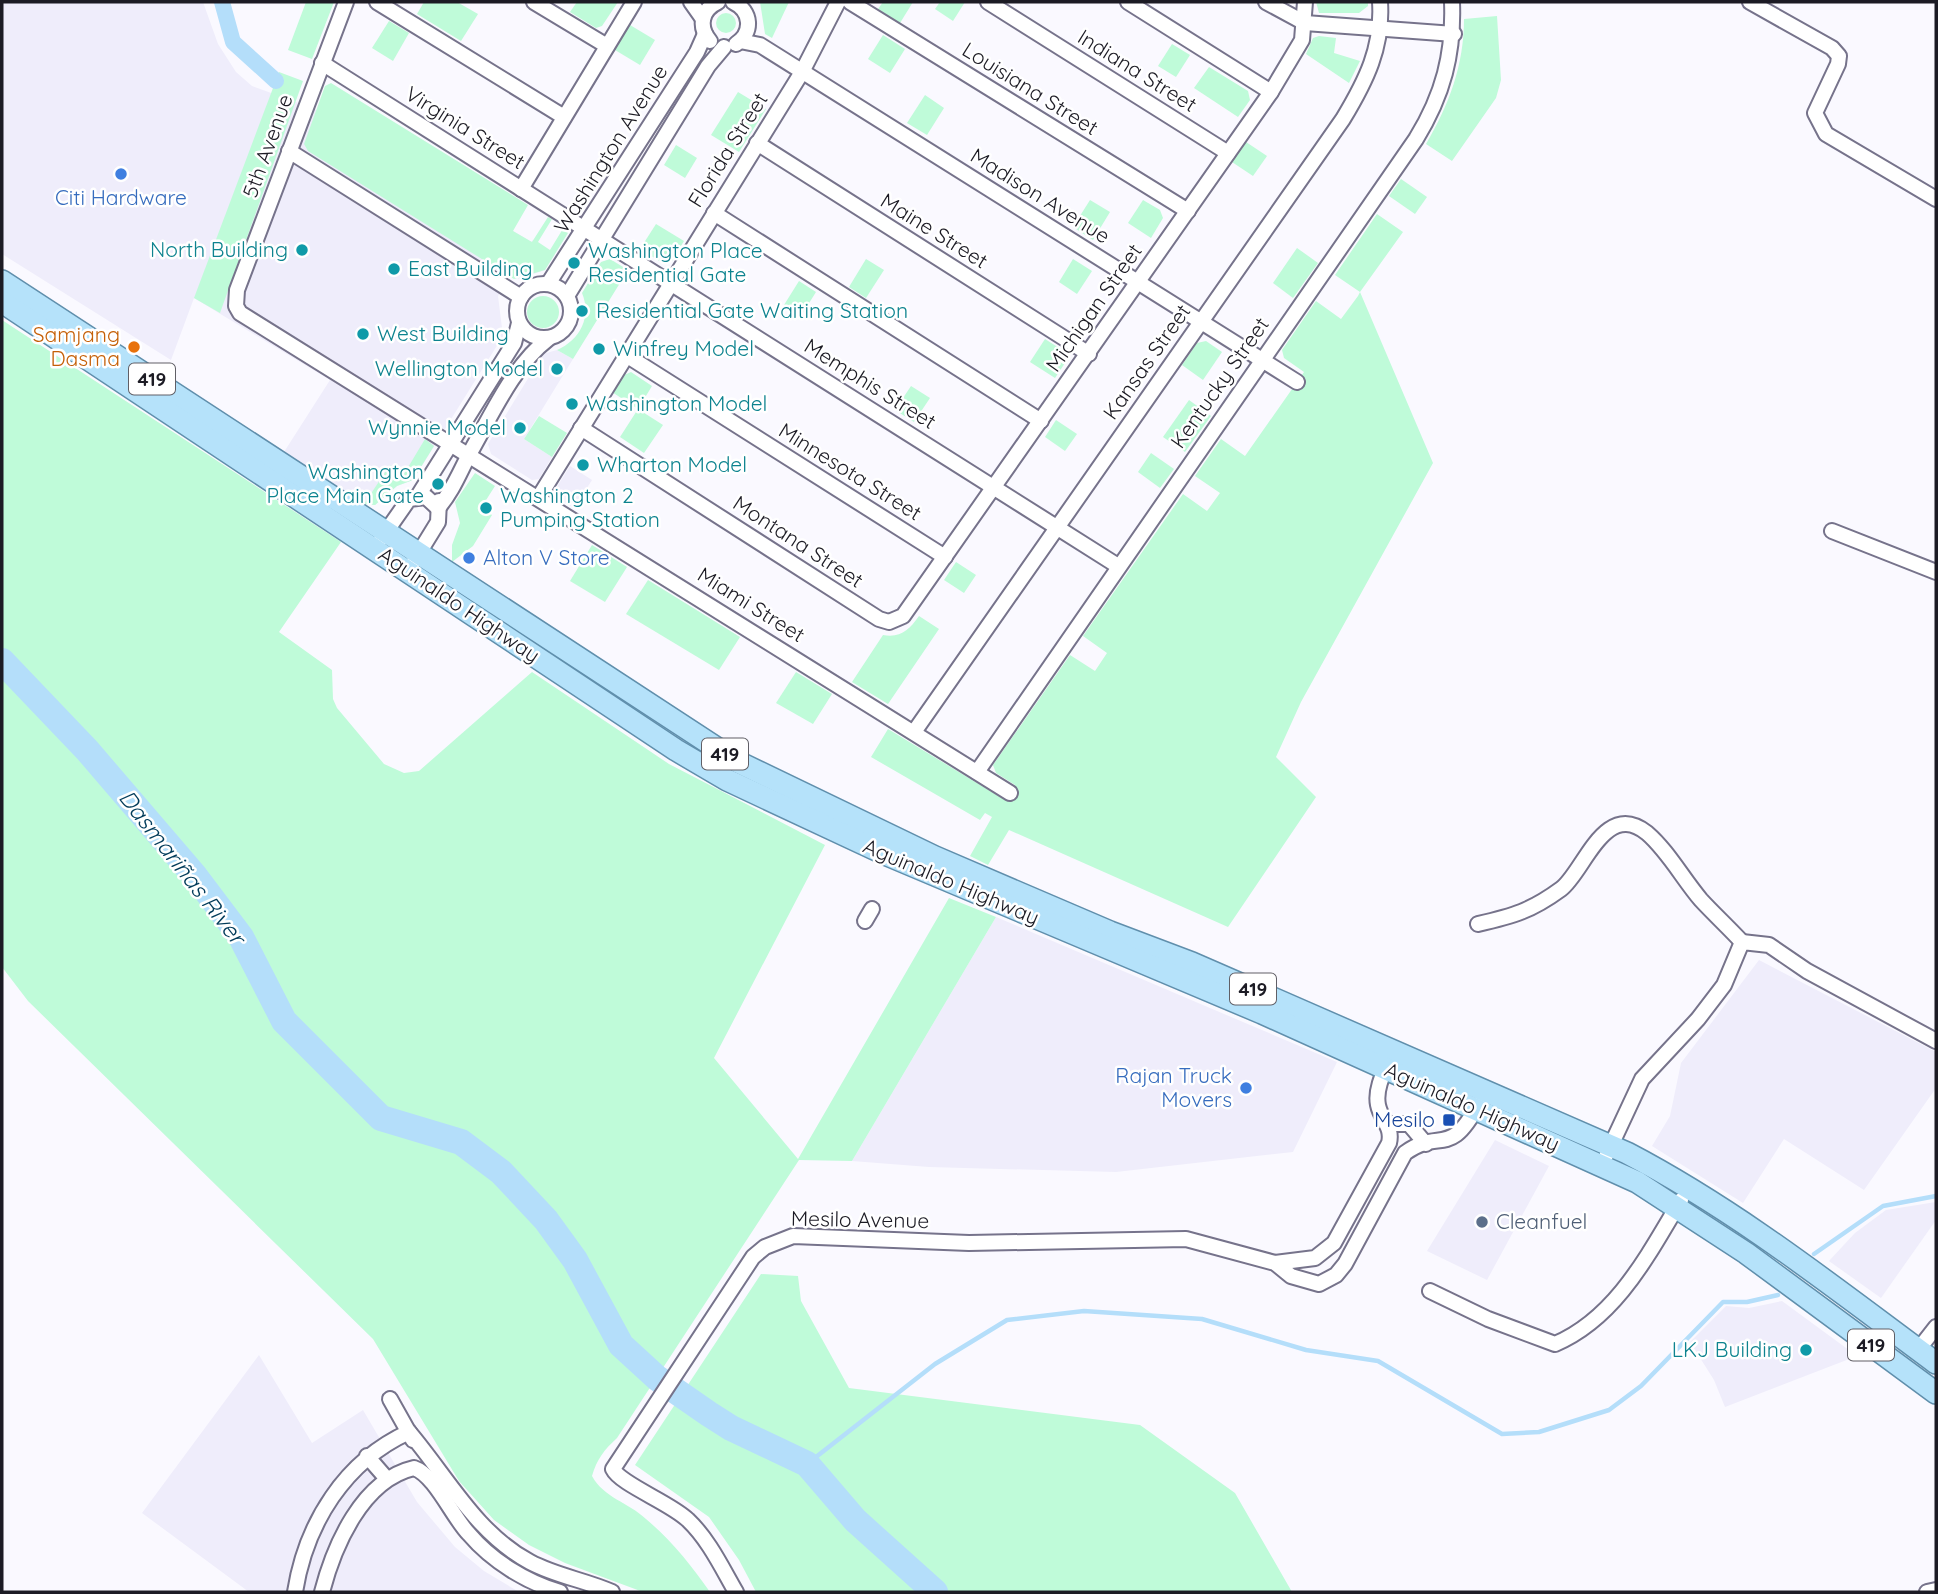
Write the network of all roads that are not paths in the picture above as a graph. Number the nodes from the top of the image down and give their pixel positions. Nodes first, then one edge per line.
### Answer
1 (346, 2) edge
2 (377, 2) edge
3 (534, 2) edge
4 (634, 2) edge
5 (692, 2) edge
6 (838, 2) edge
7 (850, 2) edge
8 (988, 2) edge
9 (1128, 2) edge
10 (1266, 2) edge
11 (1305, 2) edge
12 (1380, 2) edge
13 (1452, 2) edge
14 (1750, 2) edge
15 (715, 3) edge
16 (739, 4) edge
17 (1305, 23) junction
18 (704, 27) junction
19 (1382, 29) junction
20 (1454, 34) junction
21 (744, 35) junction
22 (607, 46) junction
23 (724, 47) junction
24 (322, 63) junction
25 (802, 72) junction
26 (1271, 92) junction
27 (564, 117) junction
28 (757, 143) junction
29 (289, 151) junction
30 (1228, 153) junction
31 (521, 189) junction
32 (1936, 200) edge
33 (1188, 212) junction
34 (713, 213) junction
35 (585, 229) junction
36 (600, 239) junction
37 (2, 281) edge
38 (670, 282) junction
39 (1139, 283) junction
40 (548, 284) junction
41 (567, 296) junction
42 (521, 297) junction
43 (2, 302) edge
44 (236, 306) joint
45 (44, 319) junction
46 (1201, 322) junction
47 (519, 323) junction
48 (548, 339) junction
49 (1089, 354) junction
50 (626, 355) junction
51 (1263, 360) junction
52 (1297, 382) dead end
53 (1041, 421) junction
54 (581, 428) junction
55 (453, 443) junction
56 (470, 453) junction
57 (994, 488) junction
58 (418, 496) junction
59 (539, 497) junction
60 (438, 508) junction
61 (1057, 527) junction
62 (1832, 531) dead end
63 (380, 541) junction
64 (945, 558) junction
65 (413, 563) junction
66 (1118, 566) junction
67 (1936, 572) edge
68 (889, 622) joint
69 (914, 732) junction
70 (977, 772) junction
71 (1010, 793) dead end
72 (1478, 924) dead end
73 (1742, 942) junction
74 (1936, 1041) edge
75 (1390, 1059) junction
76 (1486, 1090) junction
77 (1476, 1110) junction
78 (1388, 1124) junction
79 (1426, 1144) junction
80 (1611, 1145) junction
81 (1601, 1165) junction
82 (1376, 1168) junction
83 (1391, 1177) junction
84 (1689, 1187) junction
85 (1677, 1207) junction
86 (1275, 1263) junction
87 (1430, 1291) dead end
88 (1936, 1327) edge
89 (1918, 1350) junction
90 (1936, 1363) edge
91 (1936, 1393) edge
92 (390, 1399) dead end
93 (410, 1432) junction
94 (367, 1456) junction
95 (428, 1477) junction
96 (387, 1479) junction
97 (1936, 1590) edge
98 (295, 1592) edge
99 (323, 1592) edge
100 (559, 1592) edge
101 (611, 1592) edge
102 (736, 1592) edge
103 (1927, 1592) edge

1 - 24 street, 5th Avenue
2 - 27 street
3 - 22 street
4 - 22 street
5 - 15 street
5 - 18 street
6 - 25 street, Florida Street
7 - 33 street, Louisiana Street
8 - 30 street, Indiana Street
9 - 26 street
10 - 17 street
11 - 17 street, Michigan Street
12 - 19 street, Kansas Street
13 - 20 street, Kentucky Street
14 - 32 street
15 - 18 street, Washington Avenue
16 - 21 street
17 - 19 street
17 - 26 street, Michigan Street
18 - 23 street
18 - 35 street, Washington Avenue
19 - 20 street
19 - 46 street, Kansas Street
20 - 51 street, Kentucky Street
21 - 23 street
21 - 25 street, Madison Avenue
22 - 27 street
23 - 36 street, Washington Avenue
24 - 29 street, 5th Avenue
24 - 31 street, Virginia Street
25 - 28 street, Florida Street
25 - 39 street, Madison Avenue
26 - 30 street, Michigan Street
27 - 31 street
28 - 34 street, Florida Street
28 - 49 street, Maine Street
29 - 42 street
29 - 44 street, 5th Avenue
30 - 33 street, Michigan Street
31 - 35 street, Virginia Street
33 - 39 street, Michigan Street
34 - 38 street, Florida Street
34 - 53 street
35 - 36 street, Virginia Street
35 - 40 street, Washington Avenue
36 - 38 street, Memphis Street
36 - 41 street, Washington Avenue
37 - 45 main road, Aguinaldo Highway / 419
38 - 50 street, Florida Street
38 - 57 street, Memphis Street
39 - 46 street, Madison Avenue
39 - 49 street, Michigan Street
40 - 41 street
40 - 42 street
41 - 48 street
42 - 47 street
43 - 45 main road, Aguinaldo Highway / 419
44 - 55 street, Miami Street
45 - 63 main road, Aguinaldo Highway / 419
46 - 51 street, Madison Avenue
46 - 61 street, Kansas Street
47 - 48 street
47 - 55 street
48 - 56 street
49 - 53 street, Michigan Street
50 - 54 street, Florida Street
50 - 64 street, Minnesota Street
51 - 52 street, Madison Avenue
51 - 66 street, Kentucky Street
53 - 57 street, Michigan Street
54 - 59 street, Florida Street
54 - 68 street, Montana Street
55 - 56 street, Miami Street
55 - 58 street
56 - 59 street, Miami Street
56 - 60 street
56 - 60 street
57 - 61 street, Memphis Street
57 - 64 street, Michigan Street
58 - 60 street
58 - 63 street
59 - 69 street, Miami Street
60 - 65 street
61 - 66 street, Memphis Street
61 - 69 street, Kansas Street
62 - 67 street
63 - 65 main road, Aguinaldo Highway / 419
64 - 68 street, Michigan Street
65 - 75 main road, Aguinaldo Highway / 419
66 - 70 street, Kentucky Street
69 - 70 street, Miami Street
70 - 71 street, Miami Street
72 - 73 street
73 - 74 street
73 - 80 street
75 - 76 main road, Aguinaldo Highway / 419
75 - 77 main road, Aguinaldo Highway / 419
75 - 78 street, Mesilo Avenue
76 - 77 street, Mesilo Avenue
76 - 80 main road, Aguinaldo Highway / 419
77 - 79 street, Mesilo Avenue
77 - 81 main road, Aguinaldo Highway / 419
78 - 79 street
78 - 82 street, Mesilo Avenue
79 - 83 street, Mesilo Avenue
80 - 81 street
80 - 84 main road, Aguinaldo Highway / 419
81 - 85 main road, Aguinaldo Highway / 419
82 - 83 street
82 - 86 street, Mesilo Avenue
83 - 86 street, Mesilo Avenue
84 - 85 street
84 - 89 main road, Aguinaldo Highway / 419
85 - 87 street
85 - 91 main road, Aguinaldo Highway / 419
86 - 102 street, Mesilo Avenue
88 - 89 street
89 - 90 main road, Aguinaldo Highway / 419
92 - 93 street
93 - 94 street
93 - 95 street
93 - 101 street
94 - 96 street
94 - 98 street
95 - 96 street
95 - 100 street
96 - 99 street
97 - 103 street

